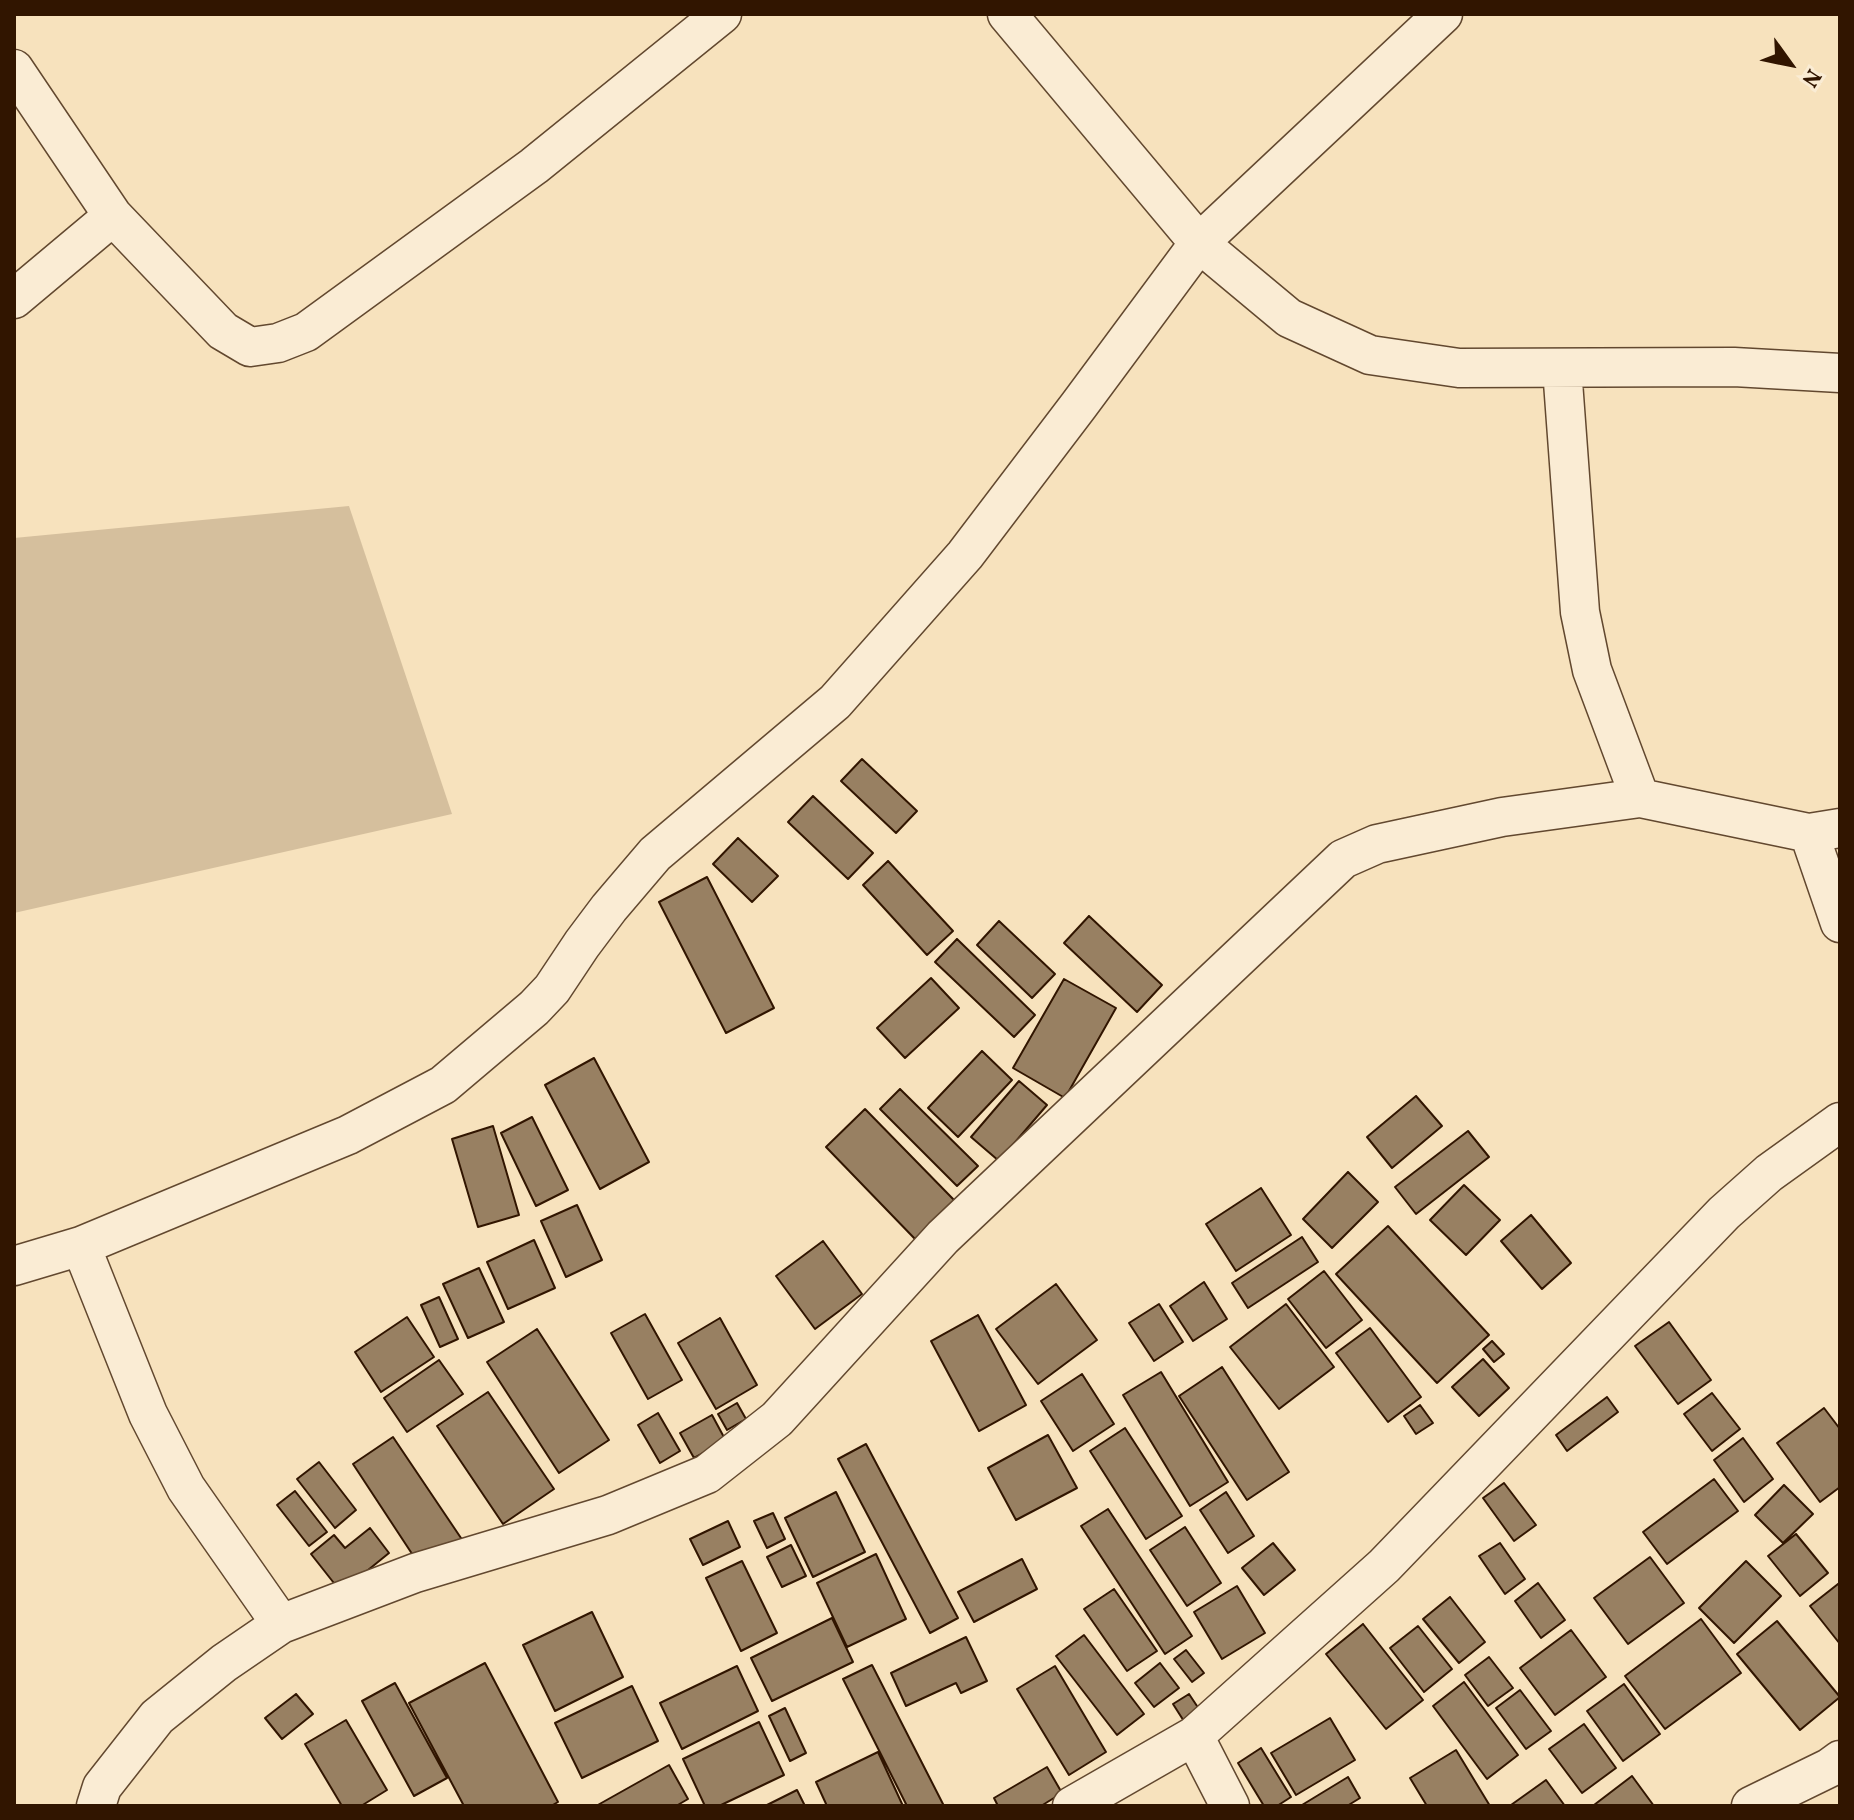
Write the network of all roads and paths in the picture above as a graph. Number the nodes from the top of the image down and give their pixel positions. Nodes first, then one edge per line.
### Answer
1 (722, 14) edge
2 (1007, 14) edge
3 (1443, 14) edge
4 (14, 69) edge
5 (113, 216) junction
6 (1199, 243) junction
7 (14, 299) edge
8 (1562, 368) junction
9 (1840, 373) edge
10 (1640, 798) junction
11 (1824, 830) edge
12 (1840, 923) edge
13 (1840, 1122) edge
14 (81, 1246) junction
15 (14, 1266) edge
16 (281, 1624) junction
17 (1194, 1736) junction
18 (1840, 1760) edge
19 (96, 1806) edge
20 (1072, 1806) edge
21 (1230, 1806) edge
22 (1751, 1806) edge

1 - 5 street
2 - 6 street
3 - 6 street
4 - 5 street
5 - 7 street
6 - 8 street
6 - 14 street
8 - 9 street
8 - 10 street
10 - 11 street
10 - 16 street
11 - 12 street
13 - 17 street
14 - 15 street
14 - 16 street
16 - 19 street
17 - 20 street
17 - 21 street
18 - 22 street

